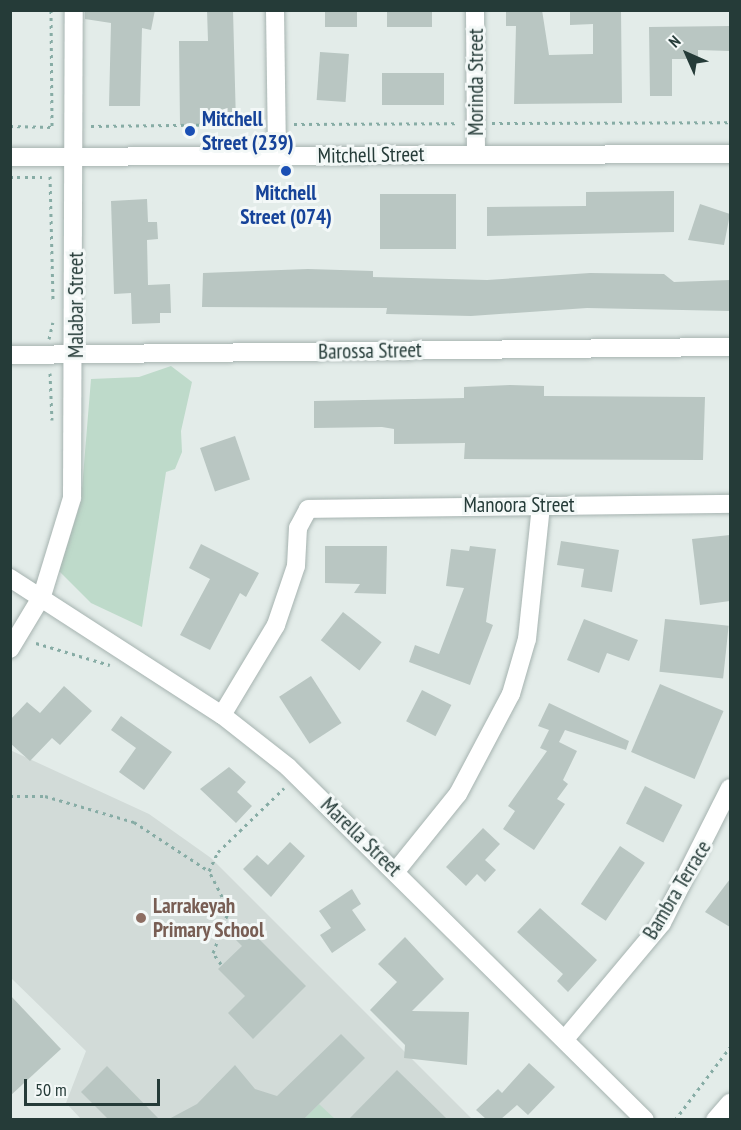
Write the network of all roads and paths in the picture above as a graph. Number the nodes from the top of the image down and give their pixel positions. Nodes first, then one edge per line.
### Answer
1 (51, 10) edge
2 (74, 10) edge
3 (275, 10) edge
4 (475, 10) edge
5 (730, 122) edge
6 (470, 123) dead end
7 (482, 123) dead end
8 (269, 124) dead end
9 (281, 124) dead end
10 (10, 126) edge
11 (89, 128) dead end
12 (476, 154) junction
13 (730, 154) edge
14 (277, 156) junction
15 (10, 157) edge
16 (75, 157) junction
17 (54, 172) dead end
18 (49, 341) dead end
19 (730, 347) edge
20 (76, 354) junction
21 (10, 355) edge
22 (50, 365) dead end
23 (52, 423) dead end
24 (730, 504) edge
25 (541, 505) junction
26 (10, 578) edge
27 (42, 596) junction
28 (15, 641) edge
29 (119, 667) dead end
30 (222, 715) junction
31 (276, 779) dead end
32 (730, 788) edge
33 (10, 796) edge
34 (396, 871) junction
35 (209, 872) junction
36 (220, 964) dead end
37 (565, 1040) junction
38 (730, 1047) edge
39 (730, 1103) edge
40 (645, 1119) edge
41 (675, 1119) edge
42 (716, 1119) edge

1 - 10 path
2 - 16 street, Malabar Street
3 - 14 street
4 - 12 street, Morinda Street
5 - 7 path
6 - 9 path
8 - 11 path
12 - 13 street, Mitchell Street
12 - 14 street, Mitchell Street
14 - 16 street, Mitchell Street
15 - 16 street, Mitchell Street
16 - 20 street, Malabar Street
17 - 18 path
19 - 20 street, Barossa Street
20 - 21 street, Barossa Street
20 - 27 street, Malabar Street
22 - 23 path
24 - 25 street, Manoora Street
25 - 30 street, Manoora Street
25 - 34 street
26 - 27 street, Marella Street
27 - 28 street, Malabar Street
27 - 30 street, Marella Street
28 - 29 path
30 - 34 street, Marella Street
31 - 35 path
32 - 37 street, Bambra Terrace
33 - 35 path
34 - 37 street, Marella Street
35 - 36 path
37 - 40 street, Marella Street
38 - 41 path
39 - 42 street

